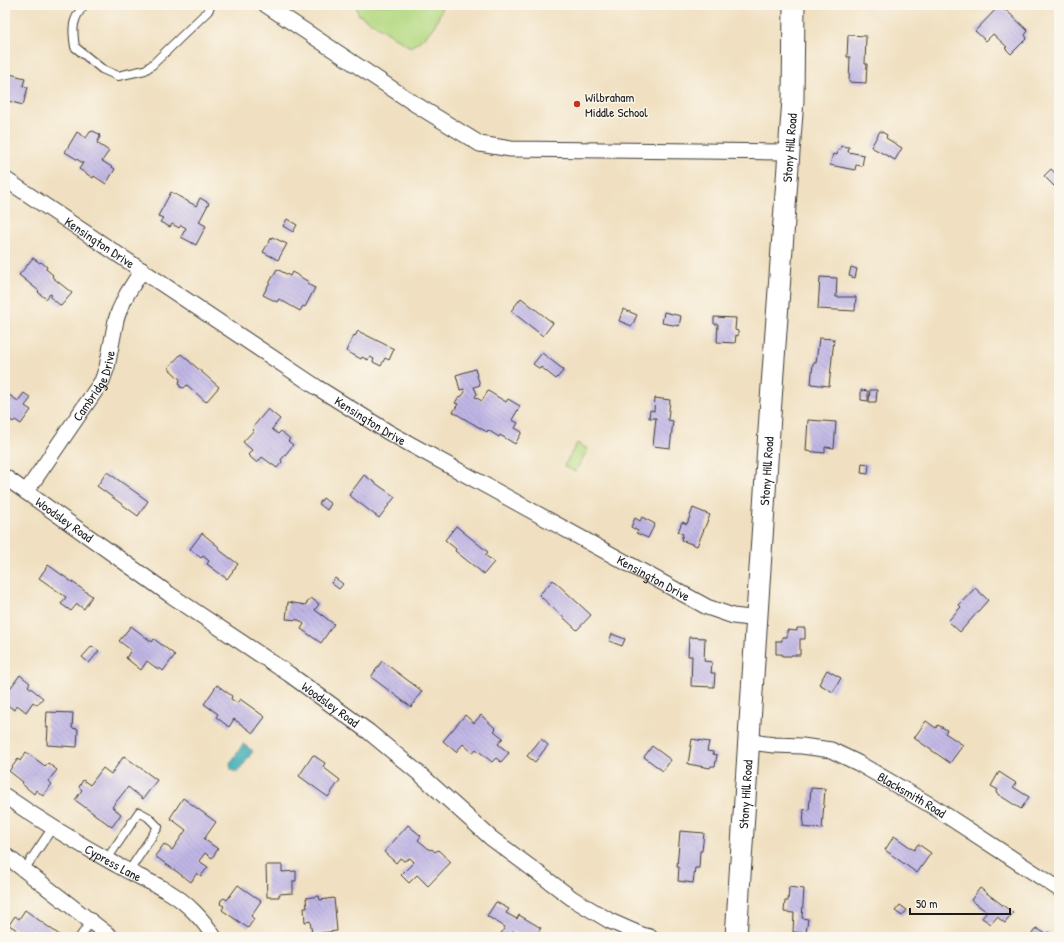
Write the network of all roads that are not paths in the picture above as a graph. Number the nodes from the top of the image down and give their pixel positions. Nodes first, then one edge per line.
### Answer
1 (84, 5) edge
2 (212, 5) edge
3 (266, 5) edge
4 (794, 5) edge
5 (789, 152) junction
6 (5, 179) edge
7 (142, 270) junction
8 (5, 477) edge
9 (26, 492) junction
10 (758, 619) junction
11 (750, 742) junction
12 (5, 796) edge
13 (53, 827) junction
14 (5, 855) edge
15 (106, 859) junction
16 (24, 870) junction
17 (129, 872) junction
18 (1059, 889) edge
19 (91, 921) junction
20 (108, 936) edge
21 (80, 937) edge
22 (214, 937) edge
23 (650, 937) edge
24 (736, 937) edge

1 - 2 lane
3 - 5 street
4 - 5 main road, Stony Hill Road
5 - 10 main road, Stony Hill Road
6 - 7 street, Kensington Drive
7 - 9 street, Cambridge Drive
7 - 10 street, Kensington Drive
8 - 9 street, Woodsley Road
9 - 23 street, Woodsley Road
10 - 11 main road, Stony Hill Road
11 - 18 street, Blacksmith Road
11 - 24 main road, Stony Hill Road
12 - 13 street, Cypress Lane
13 - 15 street, Cypress Lane
13 - 16 lane
14 - 16 street
15 - 17 street, Cypress Lane
15 - 17 lane
16 - 19 street
17 - 22 street, Cypress Lane
19 - 20 street
19 - 21 lane

